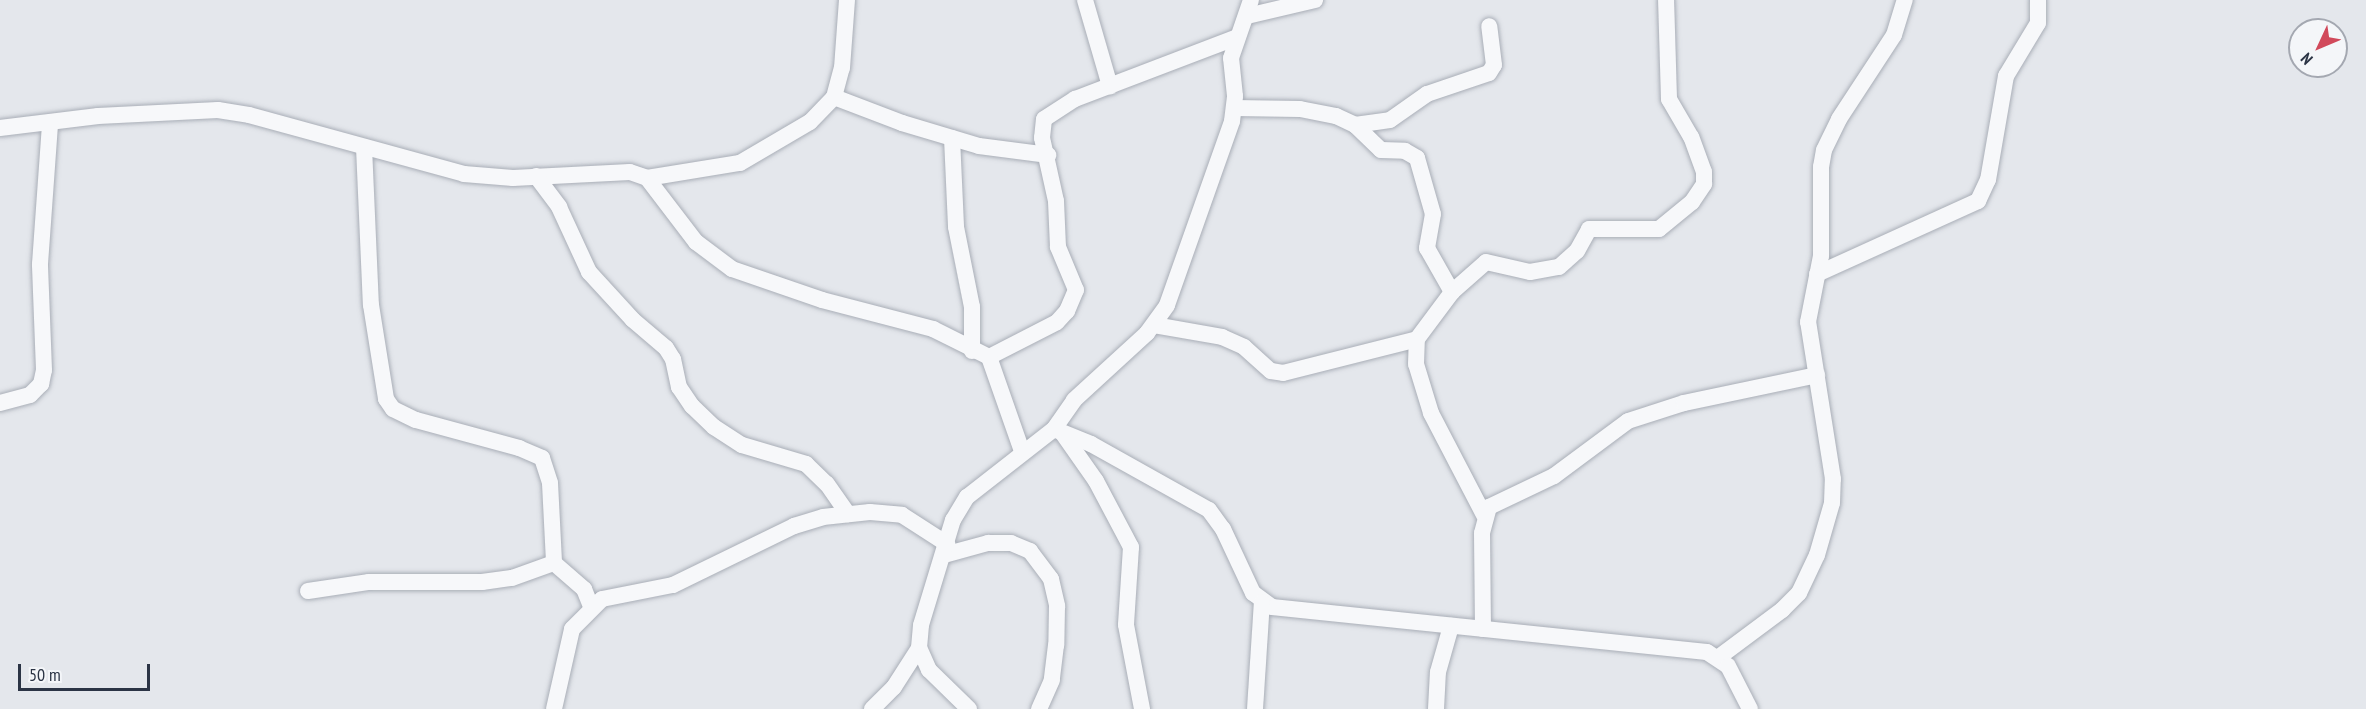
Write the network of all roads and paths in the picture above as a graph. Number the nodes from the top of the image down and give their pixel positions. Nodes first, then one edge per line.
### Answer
1 (847, 0) edge
2 (1085, 0) edge
3 (1315, 0) edge
4 (1666, 0) edge
5 (1905, 0) edge
6 (2038, 0) edge
7 (1249, 8) edge
8 (1489, 26) dead end
9 (1237, 37) junction
10 (1110, 86) junction
11 (834, 97) junction
12 (1234, 108) junction
13 (50, 123) junction
14 (1355, 125) junction
15 (0, 128) edge
16 (952, 138) junction
17 (364, 147) junction
18 (1048, 155) junction
19 (536, 176) junction
20 (647, 178) junction
21 (1817, 274) junction
22 (1452, 292) junction
23 (1154, 325) junction
24 (1417, 339) junction
25 (972, 351) junction
26 (989, 357) junction
27 (1817, 375) junction
28 (0, 403) edge
29 (1058, 431) junction
30 (1022, 452) junction
31 (848, 514) junction
32 (1484, 515) junction
33 (945, 549) junction
34 (554, 563) junction
35 (308, 591) dead end
36 (1262, 602) junction
37 (591, 606) junction
38 (1451, 626) junction
39 (1483, 629) junction
40 (919, 648) junction
41 (1719, 657) junction
42 (554, 709) edge
43 (872, 709) edge
44 (969, 709) edge
45 (1039, 709) edge
46 (1142, 709) edge
47 (1255, 709) edge
48 (1436, 709) edge
49 (1750, 709) edge

1 - 11 street
2 - 10 street
3 - 7 street
4 - 22 street
5 - 21 street
6 - 21 street
7 - 9 street
8 - 14 street
9 - 10 street
9 - 12 street
10 - 18 street
11 - 16 street
11 - 20 street
12 - 14 street
12 - 23 street
13 - 15 street
13 - 17 street
13 - 28 street
14 - 22 street
16 - 18 street
16 - 25 street
17 - 19 street
17 - 34 street
18 - 26 street
19 - 20 street
19 - 31 street
20 - 25 street
21 - 27 street
22 - 24 street
23 - 24 street
23 - 29 street
24 - 32 street
25 - 26 street
26 - 30 street
27 - 32 street
27 - 41 street
29 - 30 street
29 - 36 street
29 - 46 street
30 - 33 street
31 - 33 street
31 - 37 street
32 - 39 street
33 - 40 street
33 - 45 street
34 - 35 street
34 - 37 street
36 - 38 street
36 - 47 street
37 - 42 street
38 - 39 street
38 - 48 street
39 - 41 street
40 - 43 street
40 - 44 street
41 - 49 street

